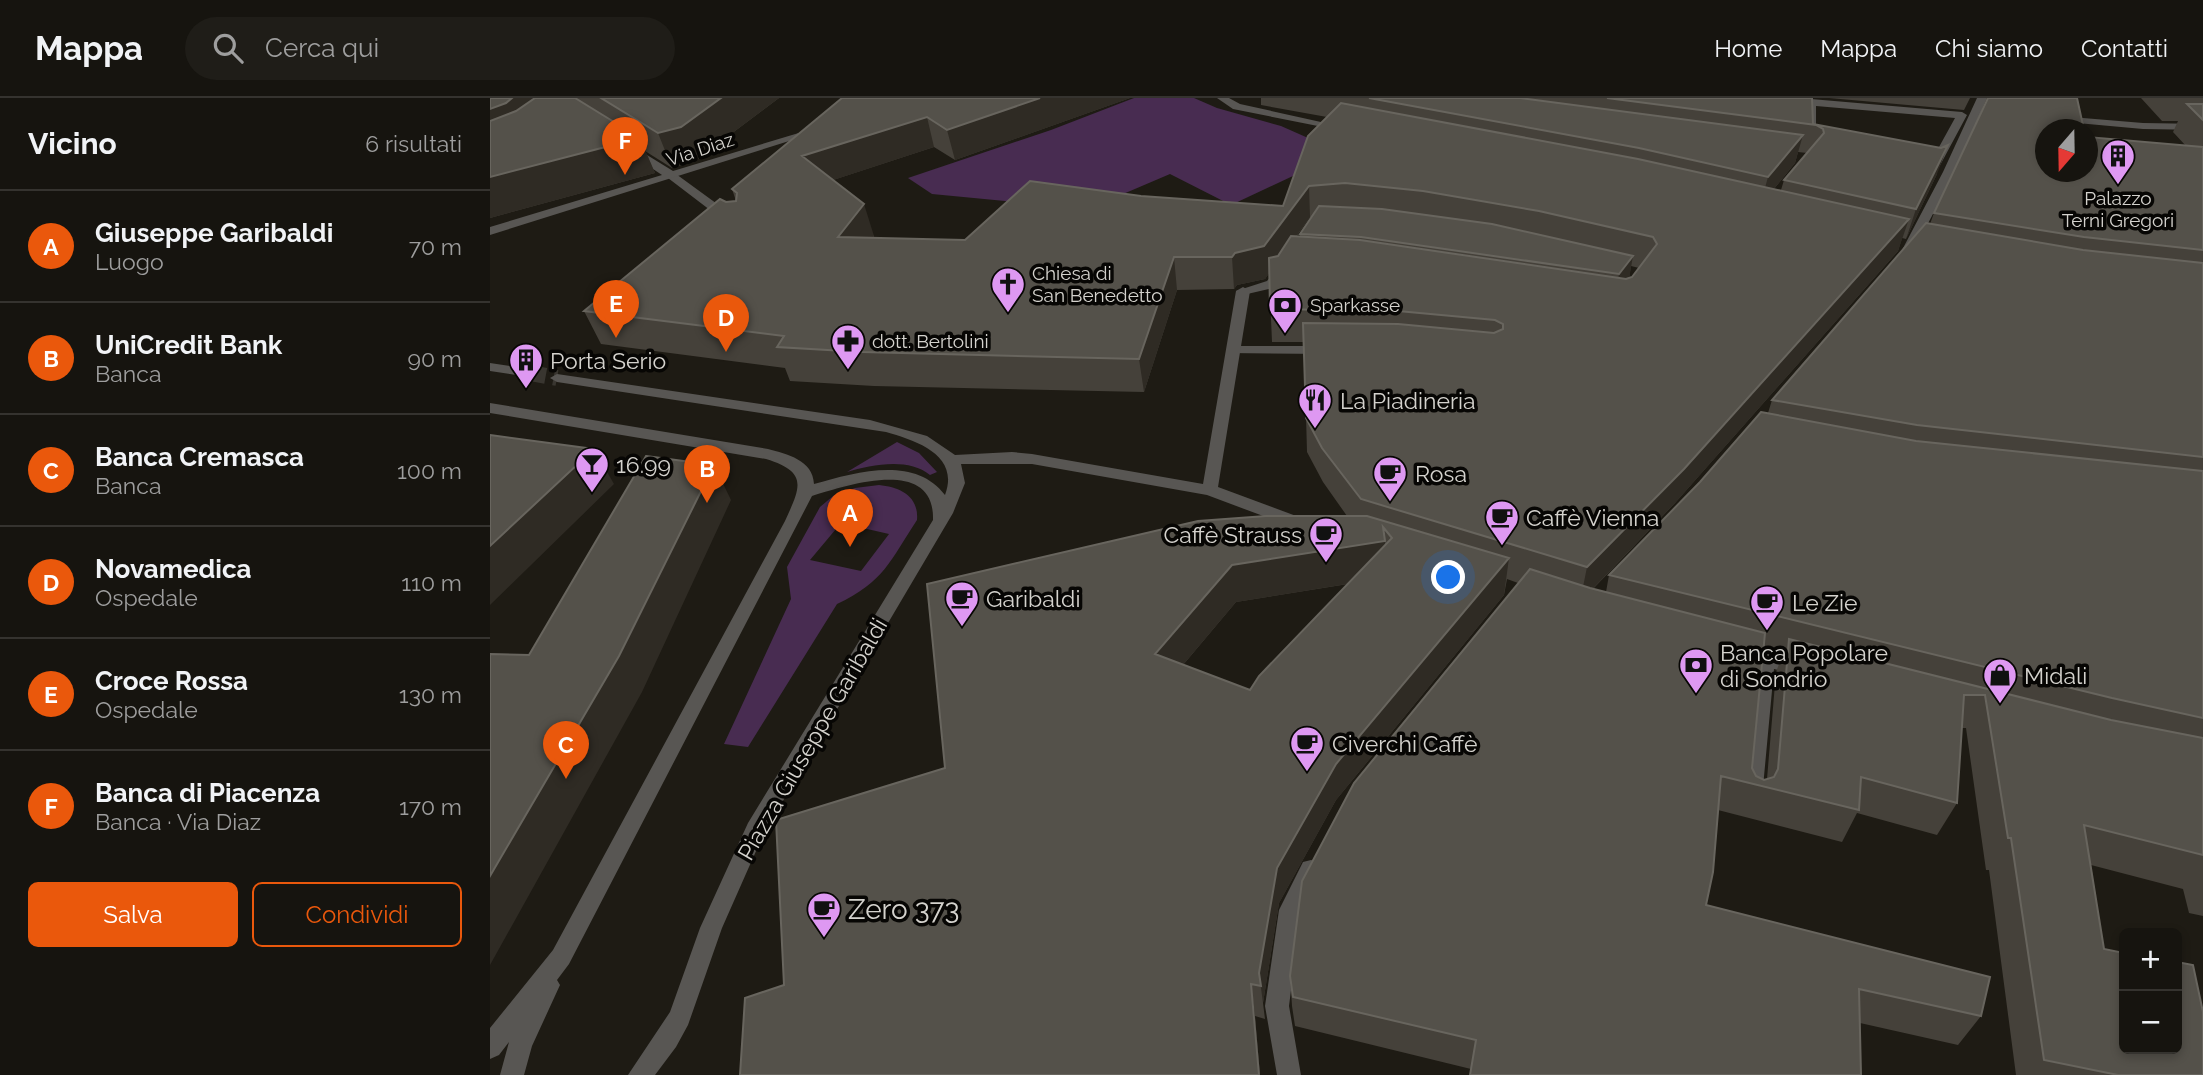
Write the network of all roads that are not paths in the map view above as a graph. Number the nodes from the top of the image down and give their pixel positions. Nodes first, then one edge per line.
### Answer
1 (1222, 98) edge
2 (1982, 98) edge
3 (1976, 111) junction
4 (1989, 113) edge
5 (1962, 115) joint
6 (2042, 117) edge
7 (829, 127) edge
8 (2203, 127) edge
9 (1357, 131) edge
10 (615, 139) edge
11 (672, 176) junction
12 (742, 228) edge
13 (490, 231) edge
14 (1295, 259) edge
15 (1893, 267) edge
16 (1232, 350) junction
17 (1344, 351) edge
18 (490, 367) edge
19 (530, 373) tunnel mouth
20 (557, 378) tunnel mouth
21 (490, 408) edge
22 (953, 461) junction
23 (1210, 490) junction
24 (808, 492) junction
25 (941, 520) junction
26 (1324, 531) edge
27 (1727, 650) edge
28 (1766, 660) junction
29 (1820, 674) edge
30 (1752, 801) edge
31 (1320, 852) edge
32 (561, 957) junction
33 (490, 1046) edge
34 (512, 1075) edge
35 (640, 1075) edge
36 (1289, 1075) edge

1 - 9 street
2 - 3 street
3 - 4 street
3 - 15 street
5 - 5 street
6 - 8 street
7 - 11 street, Via Diaz
10 - 11 street
11 - 12 street
11 - 13 street, Via Diaz
14 - 16 street
16 - 17 street
16 - 23 street
18 - 19 street
20 - 22 street
21 - 24 street
22 - 23 street
22 - 25 street, Piazza Giuseppe Garibaldi
23 - 26 street
24 - 25 street
24 - 32 street
25 - 35 street, Piazza Giuseppe Garibaldi
27 - 28 street
28 - 29 street
28 - 30 street
31 - 36 street
32 - 33 street
32 - 34 street

